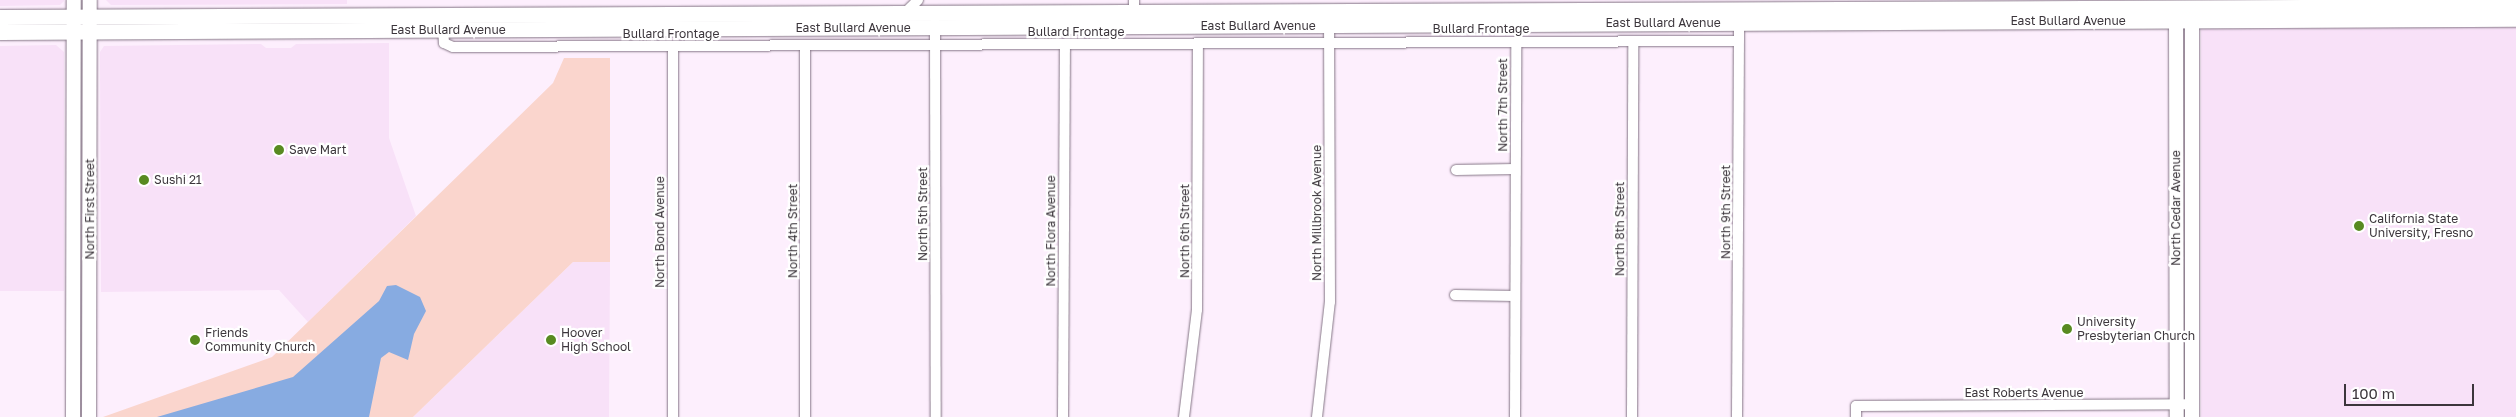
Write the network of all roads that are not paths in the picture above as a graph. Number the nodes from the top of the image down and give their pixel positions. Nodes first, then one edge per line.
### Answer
1 (74, 0) edge
2 (90, 0) edge
3 (918, 0) edge
4 (1886, 3) edge
5 (1605, 4) edge
6 (1134, 5) edge
7 (2516, 6) edge
8 (1738, 7) junction
9 (2176, 8) edge
10 (2192, 8) edge
11 (1329, 9) junction
12 (728, 12) junction
13 (906, 12) junction
14 (935, 12) junction
15 (381, 14) junction
16 (443, 14) junction
17 (0, 16) edge
18 (74, 16) junction
19 (90, 16) junction
20 (2516, 19) edge
21 (1738, 23) junction
22 (1605, 24) junction
23 (1329, 25) junction
24 (1134, 26) junction
25 (936, 28) junction
26 (637, 29) junction
27 (443, 30) junction
28 (273, 31) junction
29 (0, 32) edge
30 (74, 32) junction
31 (90, 32) junction
32 (1633, 41) junction
33 (1738, 41) junction
34 (1516, 42) junction
35 (1329, 43) junction
36 (1065, 44) junction
37 (1198, 44) junction
38 (936, 45) junction
39 (673, 46) junction
40 (805, 46) junction
41 (1515, 169) junction
42 (1456, 170) dead end
43 (74, 223) junction
44 (1455, 295) dead end
45 (1515, 296) junction
46 (89, 306) junction
47 (2177, 411) edge
48 (2192, 411) edge
49 (1856, 412) edge
50 (73, 417) edge
51 (89, 417) edge
52 (672, 417) edge
53 (805, 417) edge
54 (936, 417) edge
55 (1062, 417) edge
56 (1184, 417) edge
57 (1317, 417) edge
58 (1515, 417) edge
59 (1632, 417) edge
60 (1737, 417) edge

1 - 18 main road, North First Street
2 - 19 main road, North First Street
3 - 13 street
4 - 8 main road, East Bullard Avenue
4 - 9 main road, East Bullard Avenue
5 - 8 main road, East Bullard Avenue
5 - 11 main road, East Bullard Avenue
5 - 22 street
6 - 11 main road, East Bullard Avenue
6 - 14 main road, East Bullard Avenue
6 - 24 street
7 - 10 main road, East Bullard Avenue
8 - 21 street, North 9th Street
9 - 10 main road, East Bullard Avenue
9 - 21 main road, East Bullard Avenue
9 - 47 main road, North Cedar Avenue
10 - 20 main road, East Bullard Avenue
10 - 48 main road, North Cedar Avenue
11 - 23 street, North Millbrook Avenue
12 - 13 main road, East Bullard Avenue
12 - 16 main road, East Bullard Avenue
12 - 26 main road
13 - 14 main road, East Bullard Avenue
14 - 25 street, North 5th Street
15 - 16 main road, East Bullard Avenue
15 - 19 main road, East Bullard Avenue
15 - 28 main road
16 - 27 street
17 - 18 main road, East Bullard Avenue
18 - 19 main road, East Bullard Avenue
18 - 30 main road, North First Street
19 - 31 main road, North First Street
21 - 22 main road, East Bullard Avenue
21 - 33 street, North 9th Street
22 - 23 main road, East Bullard Avenue
23 - 24 main road, East Bullard Avenue
23 - 35 street, North Millbrook Avenue
24 - 25 main road, East Bullard Avenue
25 - 26 main road, East Bullard Avenue
25 - 38 street, North 5th Street
26 - 27 main road, East Bullard Avenue
27 - 28 main road, East Bullard Avenue
27 - 39 street, Bullard Frontage
28 - 31 main road, East Bullard Avenue
29 - 30 main road, East Bullard Avenue
30 - 31 main road, East Bullard Avenue
30 - 43 main road, North First Street
31 - 46 main road, North First Street
32 - 33 street, Bullard Frontage
32 - 34 street, Bullard Frontage
32 - 59 street, North 8th Street
33 - 60 street, North 9th Street
34 - 35 street, Bullard Frontage
34 - 41 street, North 7th Street
35 - 37 street, Bullard Frontage
35 - 57 street, North Millbrook Avenue
36 - 37 street, Bullard Frontage
36 - 38 street, Bullard Frontage
36 - 55 street, North Flora Avenue
37 - 56 street, North 6th Street
38 - 40 street, Bullard Frontage
38 - 54 street, North 5th Street
39 - 40 street, Bullard Frontage
39 - 52 street, North Bond Avenue
40 - 53 street, North 4th Street
41 - 42 street, North 7th Street
41 - 45 street, North 7th Street
43 - 46 main road
43 - 50 main road, North First Street
44 - 45 street
45 - 58 street, North 7th Street
46 - 51 main road, North First Street
47 - 48 street, East Roberts Avenue
47 - 49 street, East Roberts Avenue

